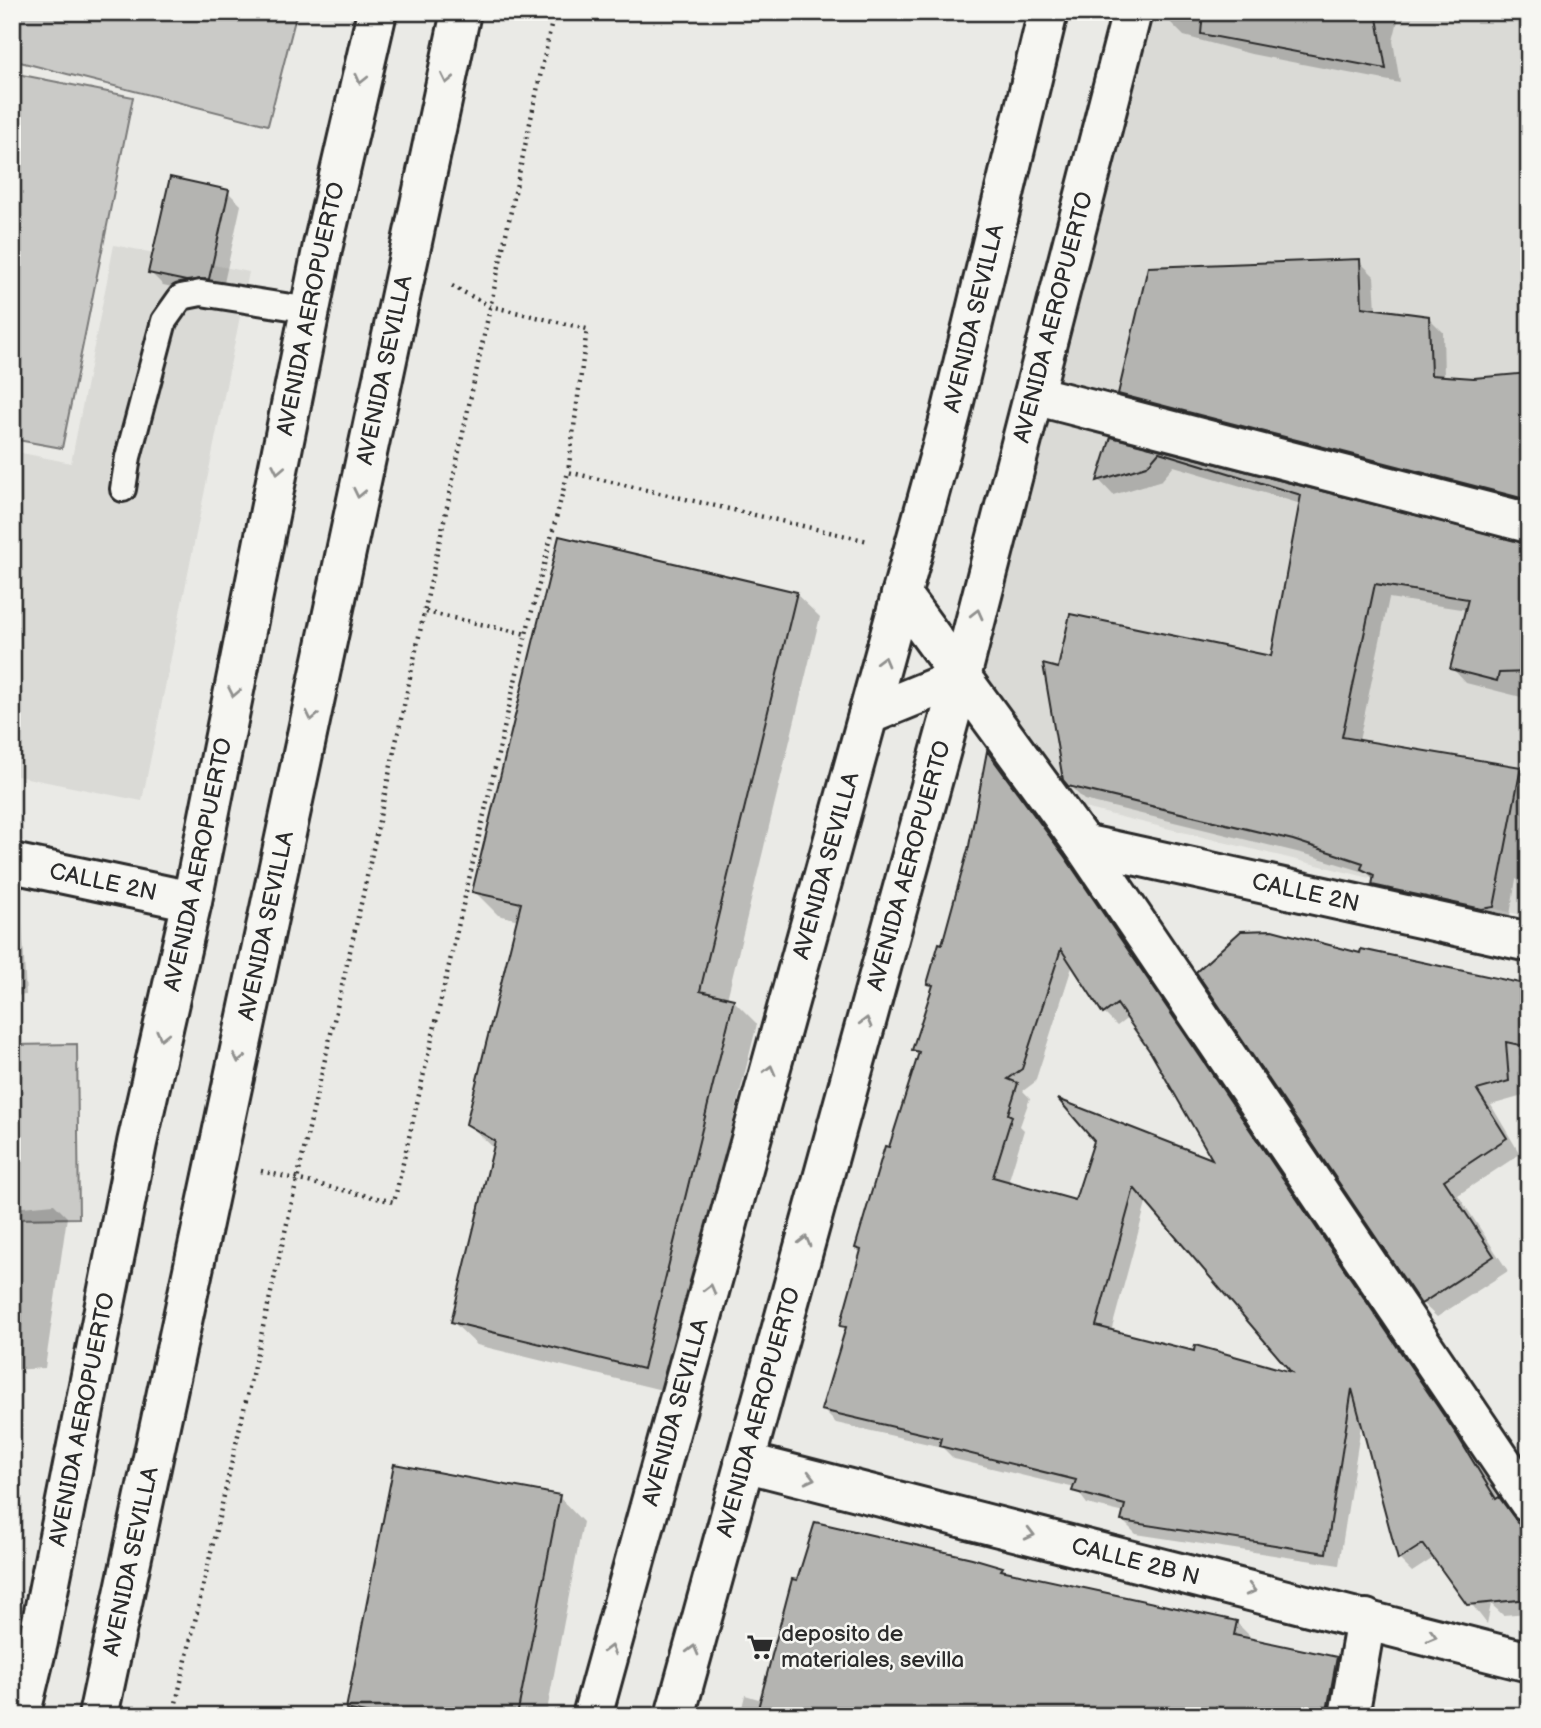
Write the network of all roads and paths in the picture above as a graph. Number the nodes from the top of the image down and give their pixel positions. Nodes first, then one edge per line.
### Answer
1 (377, 12) edge
2 (461, 12) edge
3 (554, 12) edge
4 (1048, 12) edge
5 (1132, 12) edge
6 (408, 263) junction
7 (490, 306) junction
8 (310, 310) junction
9 (1034, 395) junction
10 (568, 472) junction
11 (123, 489) dead end
12 (1529, 523) edge
13 (875, 542) dead end
14 (901, 595) junction
15 (426, 612) junction
16 (526, 634) junction
17 (961, 677) junction
18 (868, 715) junction
19 (1083, 844) junction
20 (12, 863) edge
21 (192, 901) junction
22 (1529, 943) edge
23 (217, 1159) junction
24 (298, 1180) junction
25 (744, 1462) junction
26 (1529, 1502) edge
27 (1366, 1619) junction
28 (1529, 1662) edge
29 (20, 1716) edge
30 (97, 1716) edge
31 (173, 1716) edge
32 (592, 1716) edge
33 (675, 1716) edge
34 (1349, 1716) edge

1 -> 8 street, AVENIDA AEROPUERTO
2 -> 6 street, AVENIDA SEVILLA
3 - 7 path
4 - 14 street, AVENIDA SEVILLA
5 - 9 street, AVENIDA AEROPUERTO
6 - 7 path
6 -> 23 street, AVENIDA SEVILLA
7 - 10 path
7 - 15 path
8 - 11 lane
8 -> 21 street, AVENIDA AEROPUERTO
9 - 12 street
17 -> 9 street, AVENIDA AEROPUERTO
10 - 13 path
10 - 16 path
14 - 17 street
18 -> 14 street, AVENIDA SEVILLA
15 - 16 path
15 - 24 path
16 - 24 path
17 - 18 street
17 - 19 street
25 -> 17 street, AVENIDA AEROPUERTO
32 -> 18 street, AVENIDA SEVILLA
19 - 22 street, CALLE 2N
19 - 26 street
20 - 21 street, CALLE 2N
21 -> 29 street, AVENIDA AEROPUERTO
23 - 24 path
23 - 30 street, AVENIDA SEVILLA
24 - 31 path
25 -> 27 street, CALLE 2B N
33 -> 25 street, AVENIDA AEROPUERTO
27 -> 28 street, CALLE 2B N
27 - 34 street

